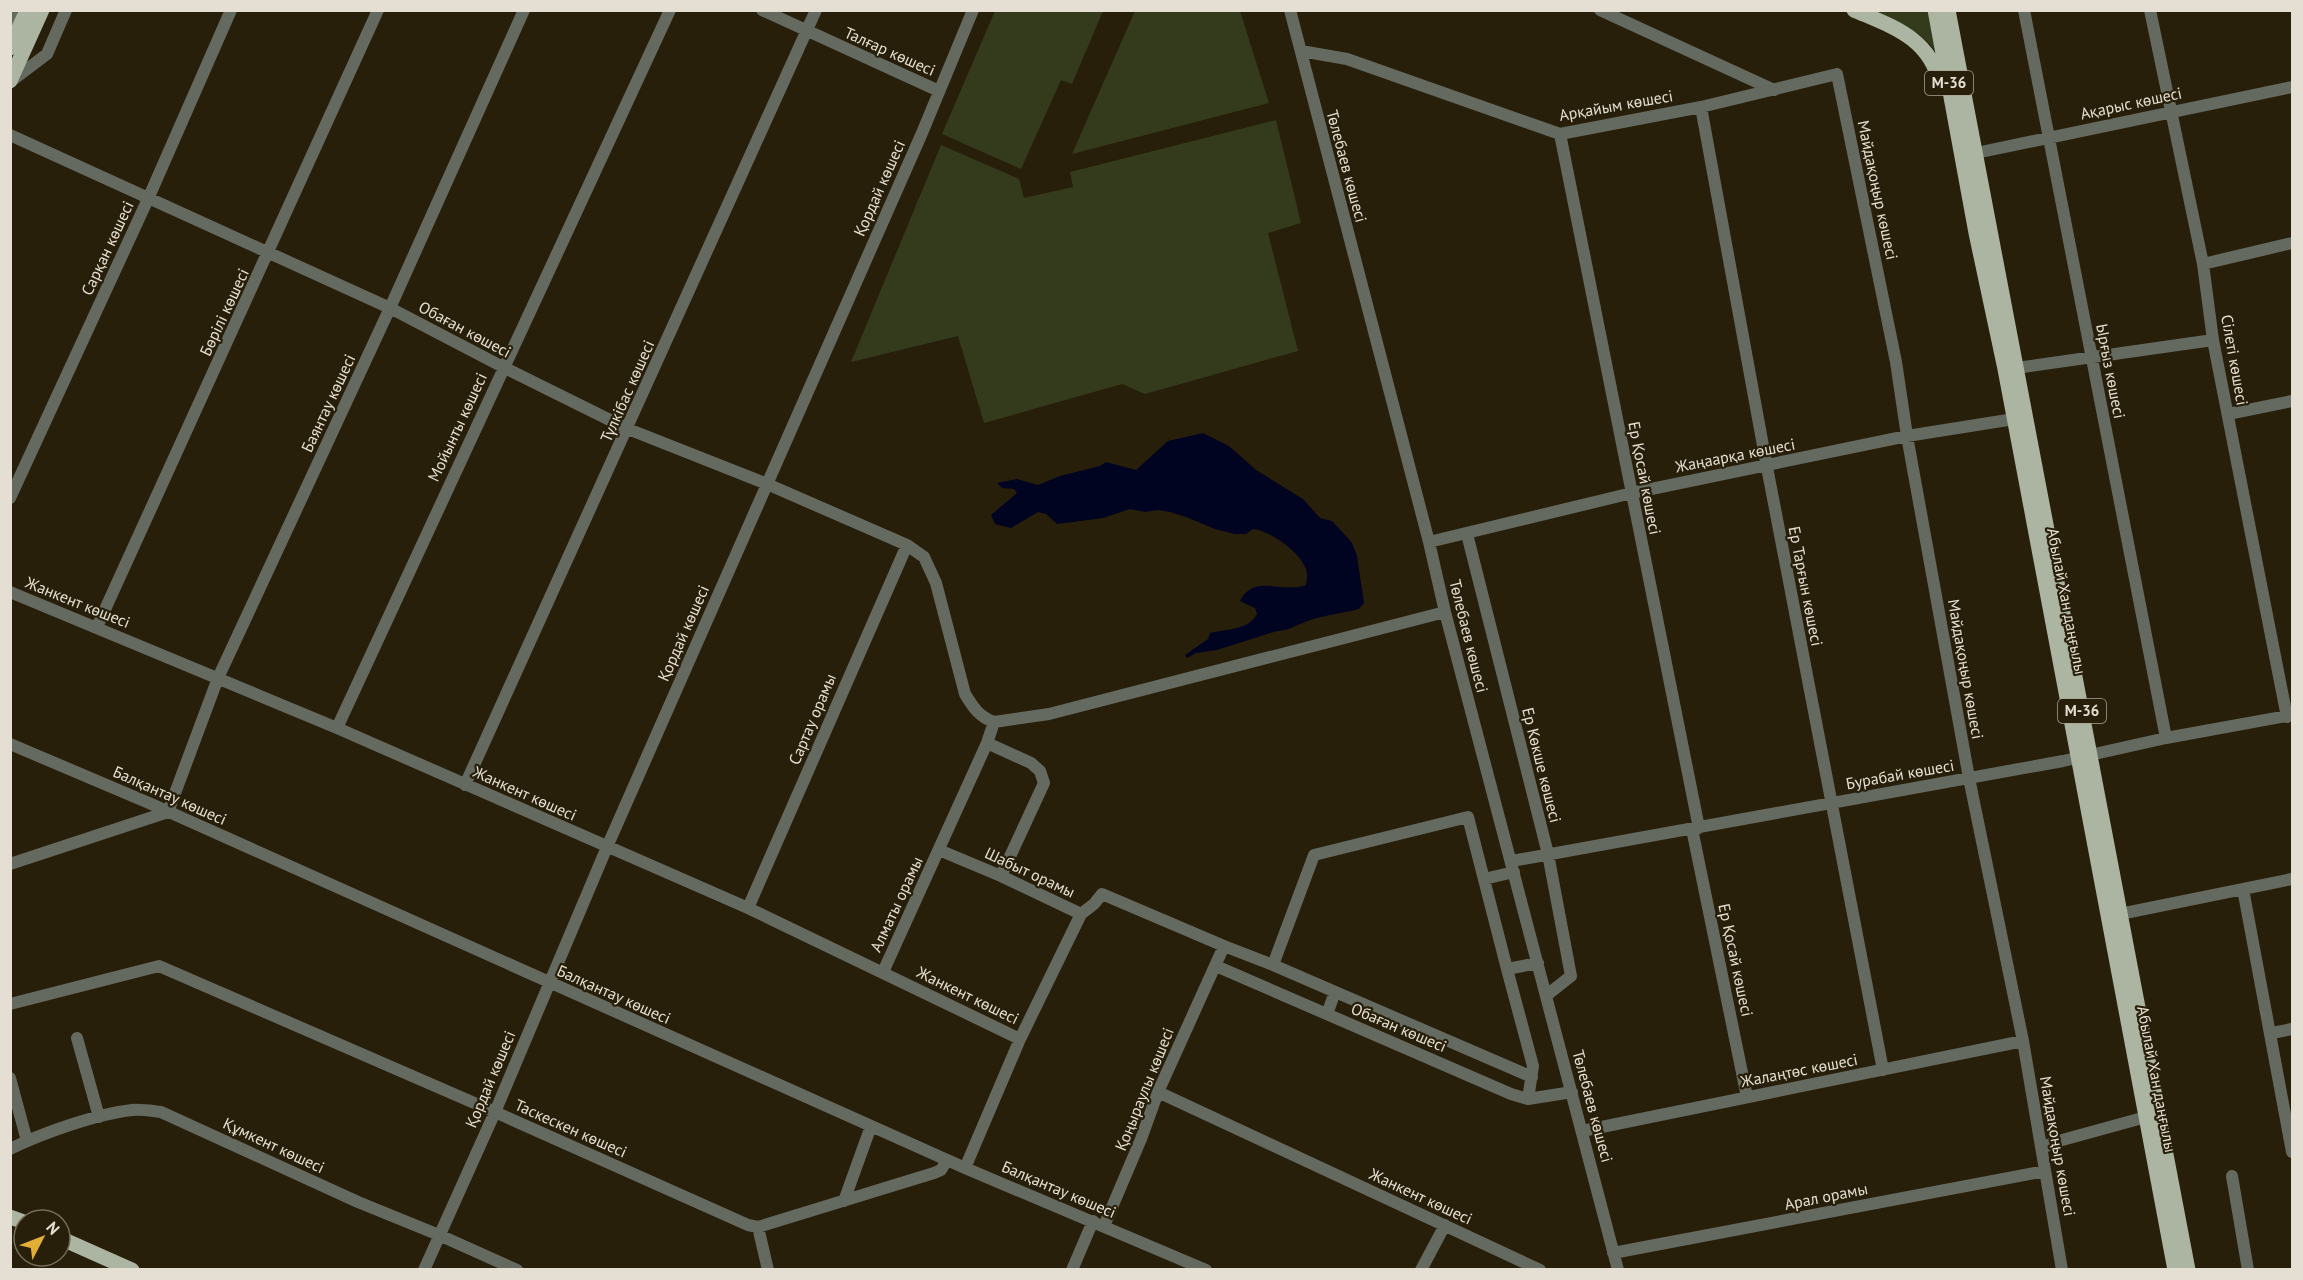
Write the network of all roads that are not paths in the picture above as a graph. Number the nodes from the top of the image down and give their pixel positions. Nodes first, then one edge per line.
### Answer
1 (11, 10) edge
2 (27, 10) edge
3 (42, 10) edge
4 (66, 10) edge
5 (231, 10) edge
6 (378, 10) edge
7 (524, 10) edge
8 (670, 10) edge
9 (762, 10) edge
10 (816, 10) edge
11 (973, 10) edge
12 (1290, 10) edge
13 (1600, 10) edge
14 (1854, 10) edge
15 (1935, 10) edge
16 (1948, 10) edge
17 (2024, 10) edge
18 (2150, 10) edge
19 (807, 32) junction
20 (12, 45) edge
21 (1300, 51) junction
22 (1838, 74) joint
23 (10, 82) edge
24 (2292, 87) edge
25 (1774, 90) junction
26 (939, 91) junction
27 (1701, 107) junction
28 (2171, 112) junction
29 (1560, 134) junction
30 (10, 135) edge
31 (2049, 137) junction
32 (1970, 154) junction
33 (148, 199) junction
34 (2292, 243) edge
35 (269, 253) junction
36 (2203, 264) junction
37 (390, 308) junction
38 (2213, 340) junction
39 (2092, 357) junction
40 (503, 367) junction
41 (2011, 368) junction
42 (2292, 401) edge
43 (2228, 414) junction
44 (2014, 419) junction
45 (628, 429) junction
46 (1907, 436) junction
47 (1767, 466) junction
48 (766, 484) junction
49 (1632, 493) junction
50 (10, 498) edge
51 (1467, 534) junction
52 (1429, 542) junction
53 (907, 545) junction
54 (10, 592) edge
55 (1445, 612) junction
56 (97, 627) junction
57 (218, 678) junction
58 (2290, 716) edge
59 (994, 722) junction
60 (337, 728) junction
61 (2166, 738) junction
62 (987, 743) junction
63 (10, 744) edge
64 (2084, 756) junction
65 (1969, 778) junction
66 (465, 785) junction
67 (1831, 803) junction
68 (168, 812) junction
69 (1695, 828) junction
70 (607, 847) junction
71 (939, 850) junction
72 (1548, 854) junction
73 (10, 864) edge
74 (1513, 866) junction
75 (1001, 876) junction
76 (1484, 879) junction
77 (2292, 879) edge
78 (2242, 889) junction
79 (748, 908) junction
80 (1082, 914) junction
81 (2120, 914) junction
82 (1224, 946) junction
83 (1538, 963) junction
84 (1273, 965) junction
85 (1216, 966) junction
86 (1507, 969) junction
87 (884, 972) junction
88 (549, 983) junction
89 (1335, 992) junction
90 (1547, 995) junction
91 (10, 1004) edge
92 (1327, 1014) junction
93 (2292, 1029) edge
94 (2271, 1033) junction
95 (77, 1038) dead end
96 (1020, 1039) junction
97 (2022, 1041) junction
98 (1883, 1070) junction
99 (1532, 1077) junction
100 (10, 1078) edge
101 (1158, 1092) junction
102 (1572, 1092) junction
103 (1747, 1097) junction
104 (1528, 1098) junction
105 (495, 1112) junction
106 (99, 1117) junction
107 (2146, 1117) junction
108 (871, 1126) junction
109 (1582, 1131) junction
110 (27, 1141) junction
111 (2042, 1148) junction
112 (10, 1149) edge
113 (2292, 1152) edge
114 (947, 1160) junction
115 (965, 1168) junction
116 (2045, 1171) junction
117 (2232, 1176) dead end
118 (844, 1201) junction
119 (1098, 1223) junction
120 (1445, 1225) junction
121 (758, 1227) junction
122 (439, 1234) junction
123 (72, 1243) edge
124 (1613, 1253) junction
125 (132, 1269) edge
126 (424, 1269) edge
127 (518, 1269) edge
128 (768, 1269) edge
129 (1072, 1269) edge
130 (1206, 1269) edge
131 (1420, 1269) edge
132 (1540, 1269) edge
133 (1618, 1269) edge
134 (2062, 1269) edge
135 (2175, 1269) edge
136 (2188, 1269) edge
137 (2248, 1269) edge

1 - 20 street
2 - 20 main road
3 - 23 main road
4 - 23 street
5 - 33 street, Сарқан көшесі
6 - 35 street, Бөрілі көшесі
7 - 37 street, Баянтау көшесі
8 - 40 street, Мойынты көшесі
9 - 19 street, Талғар көшесі
10 - 19 street, Түлкібас көшесі
11 - 26 street, Қордай көшесі
12 - 21 street, Төлебаев көшесі
13 - 25 street
14 - 32 main road
15 - 32 main road, Абылай Хан даңғылы / M-36
16 - 32 main road, Абылай Хан даңғылы / M-36
17 - 31 street, Ырғыз көшесі
18 - 28 street, Сілеті көшесі
19 - 26 street, Талғар көшесі
19 - 45 street, Түлкібас көшесі
21 - 29 street, Арқайым көшесі
21 - 52 street, Төлебаев көшесі
22 - 25 street, Арқайым көшесі
22 - 46 street, Майдақоңыр көшесі
24 - 28 street, Ақарыс көшесі
25 - 27 street, Арқайым көшесі
26 - 48 street, Қордай көшесі
27 - 29 street, Арқайым көшесі
27 - 47 street, Ер Тарғын көшесі
28 - 31 street, Ақарыс көшесі
28 - 36 street, Сілеті көшесі
29 - 49 street, Ер Қосай көшесі
30 - 33 street, Обаған көшесі
31 - 32 street, Ақарыс көшесі
31 - 39 street, Ырғыз көшесі
32 - 41 main road, Абылай Хан даңғылы / M-36
33 - 35 street, Обаған көшесі
33 - 50 street, Сарқан көшесі
34 - 36 street
35 - 37 street, Обаған көшесі
35 - 56 street, Бөрілі көшесі
36 - 38 street, Сілеті көшесі
37 - 40 street, Обаған көшесі
37 - 57 street, Баянтау көшесі
38 - 39 street
38 - 43 street, Сілеті көшесі
39 - 41 street
39 - 61 street, Ырғыз көшесі
40 - 45 street, Обаған көшесі
40 - 60 street, Мойынты көшесі
41 - 44 main road, Абылай Хан даңғылы / M-36
41 - 64 main road, Абылай Хан даңғылы / M-36
42 - 43 street
43 - 58 street, Сілеті көшесі
44 - 46 street, Жаңаарқа көшесі
44 - 64 main road, Абылай Хан даңғылы / M-36
45 - 48 street, Обаған көшесі
45 - 66 street, Түлкібас көшесі
46 - 47 street, Жаңаарқа көшесі
46 - 65 street, Майдақоңыр көшесі
47 - 49 street, Жаңаарқа көшесі
47 - 67 street, Ер Тарғын көшесі
48 - 53 street, Обаған көшесі
48 - 70 street, Қордай көшесі
49 - 51 street, Жаңаарқа көшесі
49 - 69 street, Ер Қосай көшесі
51 - 52 street, Жаңаарқа көшесі
51 - 72 street, Ер Көкше көшесі
52 - 55 street, Төлебаев көшесі
53 - 59 street
53 - 79 street, Сартау орамы
54 - 56 street, Жанкент көшесі
55 - 59 street
55 - 74 street, Төлебаев көшесі
56 - 57 street, Жанкент көшесі
57 - 60 street, Жанкент көшесі
57 - 68 street, Баянтау көшесі
58 - 61 street, Бурабай көшесі
59 - 62 street, Алматы орамы
60 - 66 street, Жанкент көшесі
61 - 64 street, Бурабай көшесі
62 - 71 street, Алматы орамы
62 - 75 street
63 - 68 street, Балқантау көшесі
64 - 65 street, Бурабай көшесі
64 - 81 main road, Абылай Хан даңғылы / M-36
64 - 107 main road, Абылай Хан даңғылы / M-36
65 - 67 street, Бурабай көшесі
65 - 97 street, Майдақоңыр көшесі
66 - 70 street, Жанкент көшесі
67 - 69 street, Бурабай көшесі
67 - 98 street, Ер Тарғын көшесі
68 - 73 street
68 - 88 street, Балқантау көшесі
69 - 72 street, Бурабай көшесі
69 - 103 street, Ер Қосай көшесі
70 - 79 street, Жанкент көшесі
70 - 88 street, Қордай көшесі
71 - 75 street, Шабыт орамы
71 - 87 street, Алматы орамы
72 - 74 street, Бурабай көшесі
72 - 90 street, Ер Көкше көшесі
74 - 76 street, Бурабай көшесі
74 - 83 street, Төлебаев көшесі
75 - 80 street, Шабыт орамы
76 - 84 street
76 - 86 street
77 - 78 street
78 - 81 street
78 - 94 street
79 - 87 street, Жанкент көшесі
80 - 82 street
80 - 96 street, Шабыт орамы
81 - 136 main road, Абылай Хан даңғылы / M-36
82 - 84 street
82 - 85 street, Қоңыраулы көшесі
83 - 86 street
83 - 90 street, Төлебаев көшесі
84 - 89 street
85 - 92 street, Обаған көшесі
85 - 101 street, Қоңыраулы көшесі
86 - 99 street
87 - 96 street, Жанкент көшесі
88 - 105 street, Қордай көшесі
88 - 108 street, Балқантау көшесі
89 - 92 street
89 - 99 street
90 - 102 street, Төлебаев көшесі
91 - 105 street, Таскескен көшесі
92 - 104 street, Обаған көшесі
93 - 94 street
94 - 113 street
95 - 106 street
96 - 115 street, Шабыт орамы
97 - 98 street, Жалаңтөс көшесі
97 - 111 street, Майдақоңыр көшесі
98 - 103 street, Жалаңтөс көшесі
99 - 104 street
100 - 110 street
101 - 119 street, Қоңыраулы көшесі
101 - 120 street, Жанкент көшесі
102 - 104 street, Обаған көшесі
102 - 109 street, Төлебаев көшесі
103 - 109 street, Жалаңтөс көшесі
105 - 121 street, Таскескен көшесі
105 - 122 street, Қордай көшесі
106 - 110 street, Құмкент көшесі
106 - 122 street, Құмкент көшесі
107 - 111 street
107 - 135 main road, Абылай Хан даңғылы / M-36
108 - 114 street, Балқантау көшесі
108 - 118 street
109 - 124 street, Төлебаев көшесі
110 - 112 street, Құмкент көшесі
111 - 116 street, Майдақоңыр көшесі
114 - 115 street, Балқантау көшесі
114 - 118 street
115 - 119 street, Балқантау көшесі
116 - 124 street, Арал орамы
116 - 134 street, Майдақоңыр көшесі
117 - 137 street
118 - 121 street
119 - 129 street, Қоңыраулы көшесі
119 - 130 street, Балқантау көшесі
120 - 131 street
120 - 132 street, Жанкент көшесі
121 - 128 street
122 - 126 street, Қордай көшесі
122 - 127 street, Құмкент көшесі
123 - 125 main road
124 - 133 street, Төлебаев көшесі

